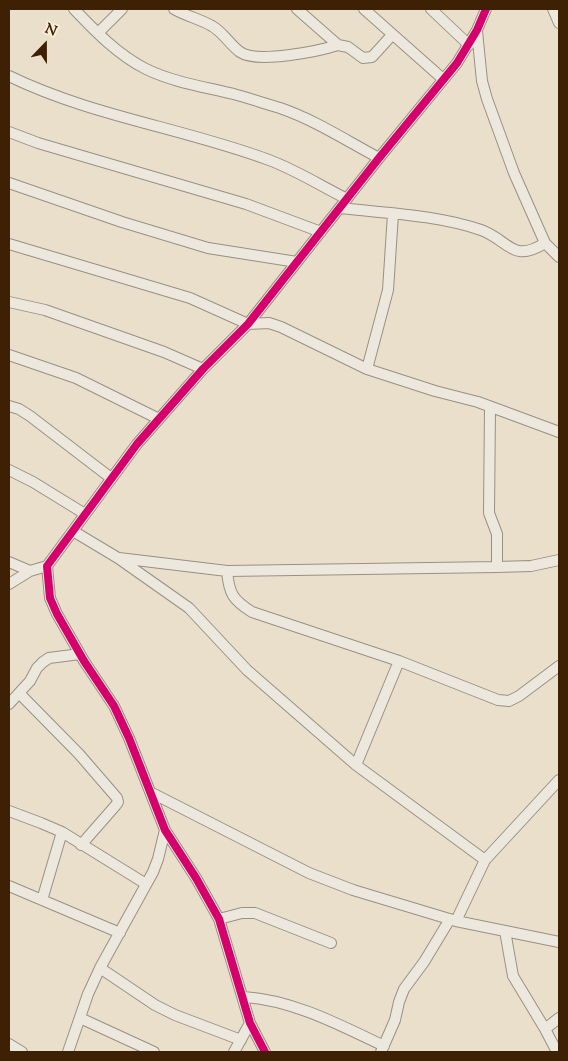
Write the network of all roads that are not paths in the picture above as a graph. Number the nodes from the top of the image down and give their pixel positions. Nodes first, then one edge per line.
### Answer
1 (74, 9) edge
2 (122, 9) edge
3 (174, 9) edge
4 (297, 9) edge
5 (364, 9) edge
6 (431, 9) edge
7 (486, 9) edge
8 (553, 9) edge
9 (559, 23) edge
10 (477, 30) junction
11 (98, 33) junction
12 (392, 35) junction
13 (338, 45) junction
14 (469, 45) junction
15 (9, 76) edge
16 (443, 79) junction
17 (9, 132) edge
18 (378, 158) junction
19 (9, 183) edge
20 (347, 199) junction
21 (340, 208) junction
22 (393, 214) junction
23 (321, 232) junction
24 (545, 243) junction
25 (9, 244) edge
26 (559, 257) edge
27 (297, 262) junction
28 (9, 302) edge
29 (248, 324) junction
30 (9, 355) edge
31 (203, 369) junction
32 (367, 369) junction
33 (9, 406) edge
34 (490, 407) junction
35 (159, 419) junction
36 (559, 432) edge
37 (9, 470) edge
38 (111, 478) junction
39 (85, 514) junction
40 (73, 531) junction
41 (118, 558) junction
42 (559, 560) edge
43 (9, 562) edge
44 (47, 566) junction
45 (497, 567) junction
46 (30, 571) junction
47 (227, 572) junction
48 (9, 584) edge
49 (80, 654) junction
50 (398, 661) junction
51 (559, 666) edge
52 (19, 693) junction
53 (9, 704) edge
54 (356, 765) junction
55 (559, 780) edge
56 (152, 793) junction
57 (9, 811) edge
58 (165, 830) junction
59 (62, 832) junction
60 (81, 845) junction
61 (485, 860) junction
62 (146, 884) junction
63 (9, 886) edge
64 (42, 900) junction
65 (219, 918) junction
66 (453, 920) junction
67 (505, 931) junction
68 (120, 933) junction
69 (331, 942) dead end
70 (559, 942) edge
71 (100, 968) junction
72 (244, 997) junction
73 (80, 1018) junction
74 (559, 1018) edge
75 (250, 1023) junction
76 (545, 1028) junction
77 (241, 1040) junction
78 (9, 1044) edge
79 (382, 1049) edge
80 (22, 1052) edge
81 (68, 1052) edge
82 (154, 1052) edge
83 (234, 1052) edge
84 (265, 1052) edge
85 (557, 1052) edge

1 - 11 street
2 - 11 street
3 - 13 street
4 - 13 street
5 - 12 street
6 - 14 street
7 - 10 street
8 - 9 street
10 - 14 street
10 - 24 street
11 - 18 street
12 - 13 street
12 - 16 street
14 - 16 street
15 - 20 street
16 - 18 street
17 - 23 street
18 - 20 street
19 - 27 street
20 - 21 street
21 - 22 street
21 - 23 street
22 - 24 street
22 - 32 street
23 - 27 street
24 - 26 street
25 - 29 street
27 - 29 street
28 - 31 street
29 - 31 street
29 - 32 street
30 - 35 street
31 - 35 street
32 - 34 street
33 - 38 street
34 - 36 street
34 - 45 street
35 - 38 street
37 - 39 street
38 - 39 street
39 - 40 street
40 - 41 street
40 - 44 street
41 - 47 street
41 - 54 street
42 - 45 street
43 - 46 street
44 - 46 street
44 - 49 street
45 - 47 street
46 - 48 street
47 - 50 street
49 - 52 street
49 - 56 street
50 - 51 street
50 - 54 street
52 - 53 street
52 - 60 street
54 - 61 street
55 - 61 street
56 - 58 street
56 - 66 street
57 - 59 street
58 - 62 street
58 - 65 street
59 - 60 street
59 - 64 street
60 - 62 street
61 - 66 street
62 - 68 street
63 - 64 street
64 - 68 street
65 - 69 street
65 - 72 street
66 - 67 street
66 - 79 street
67 - 70 street
67 - 76 street
68 - 71 street
71 - 73 street
71 - 77 street
72 - 75 street
72 - 79 street
73 - 81 street
73 - 82 street
74 - 76 street
75 - 77 street
75 - 84 street
76 - 85 street
77 - 83 street
78 - 80 street

